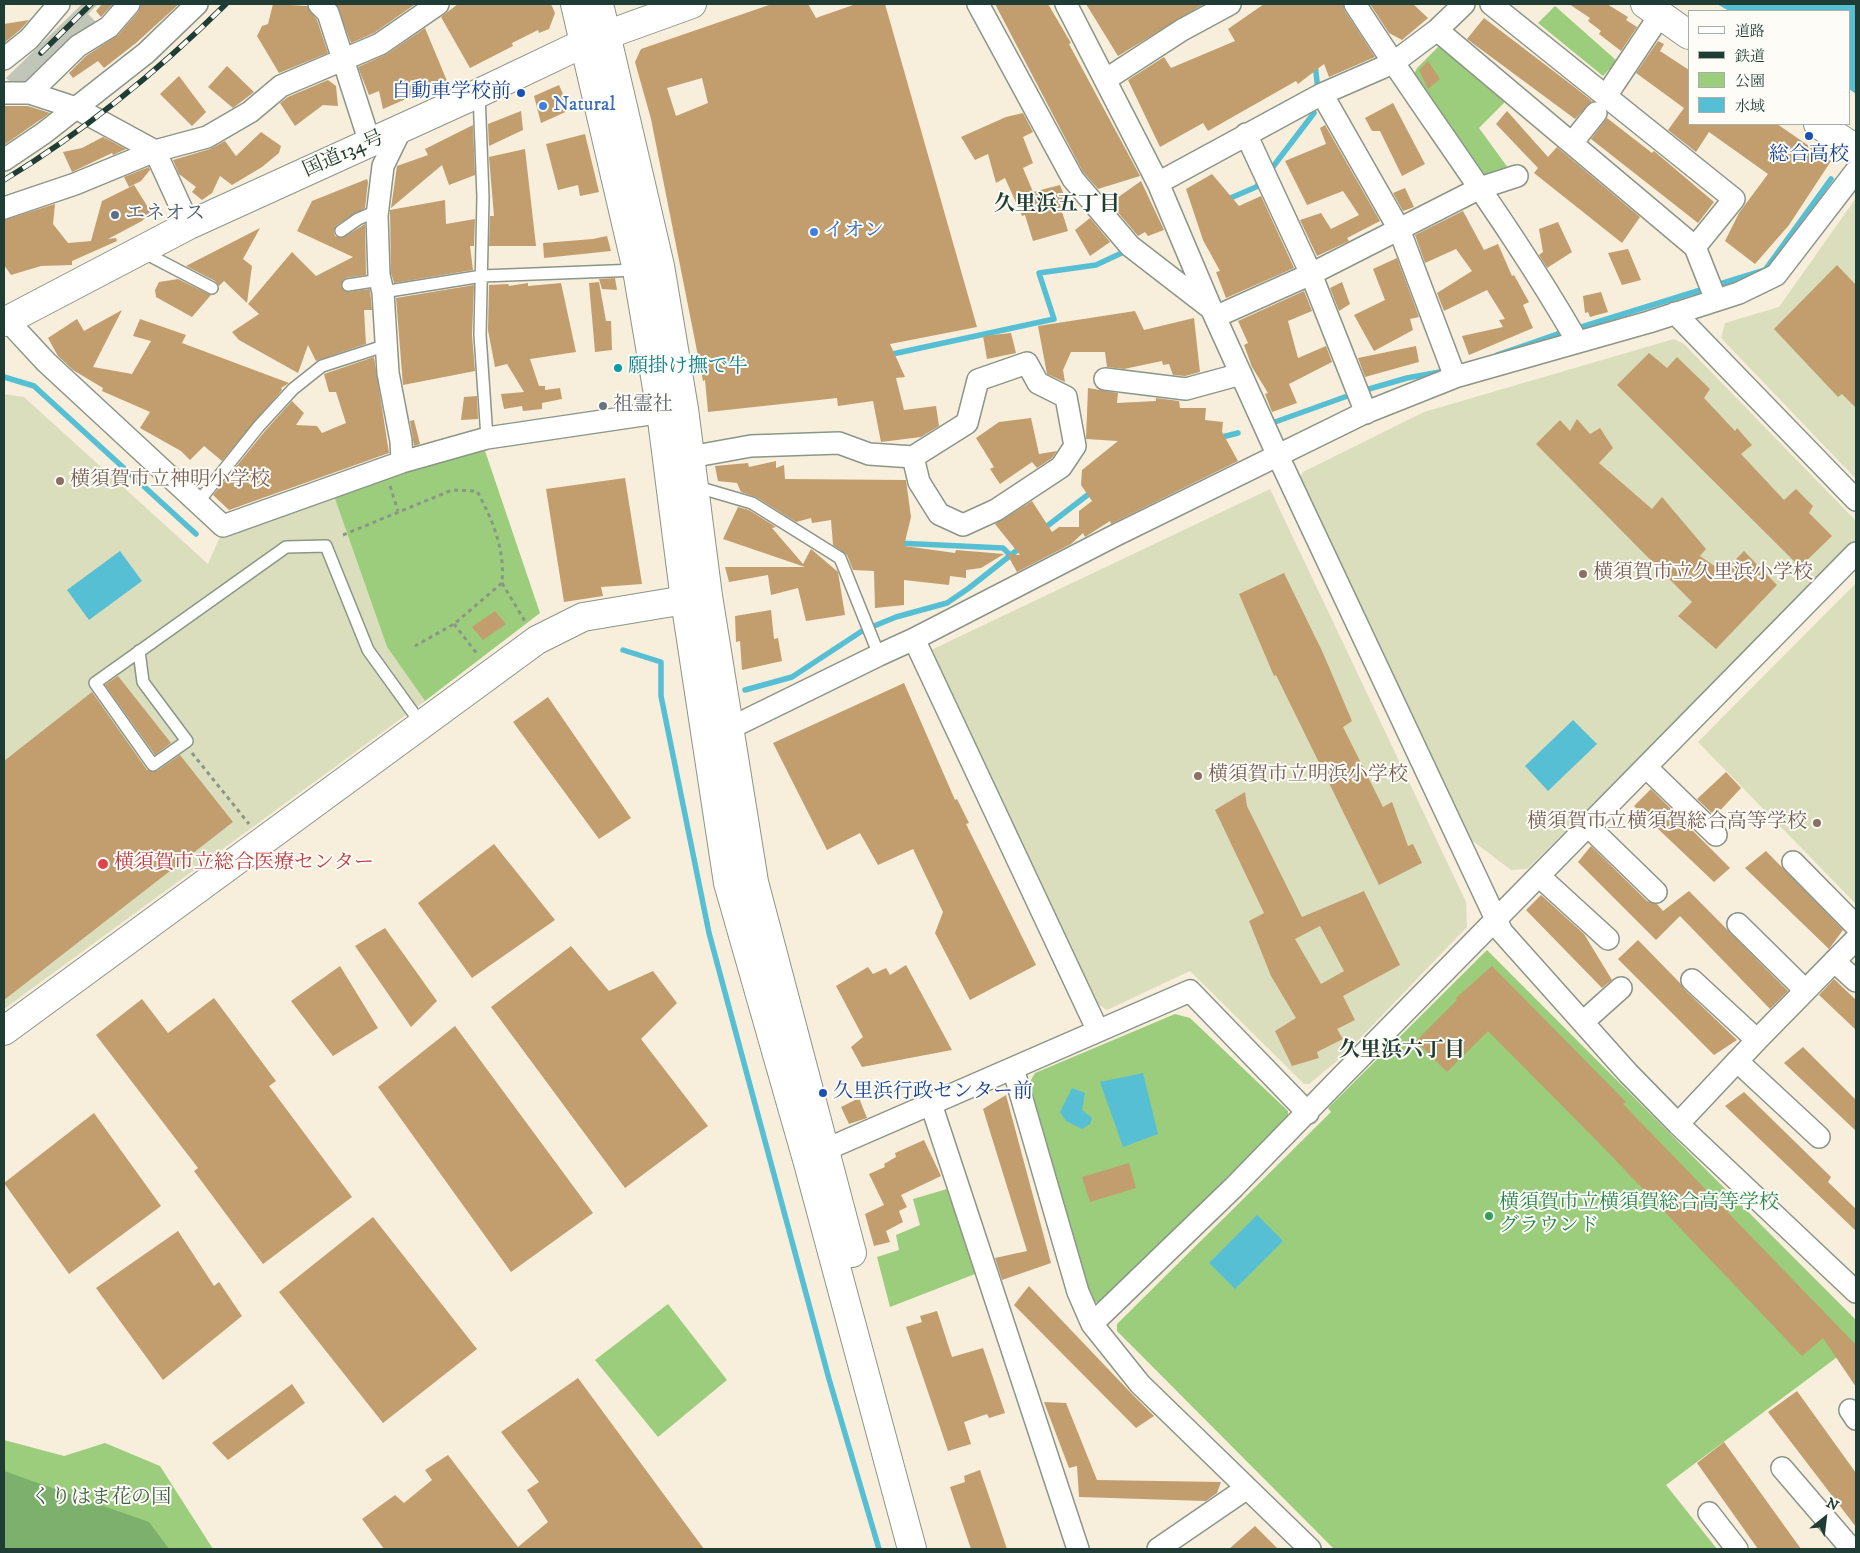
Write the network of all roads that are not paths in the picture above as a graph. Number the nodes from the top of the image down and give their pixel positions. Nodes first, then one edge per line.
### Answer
1 (59, 4) edge
2 (129, 4) edge
3 (197, 4) edge
4 (319, 4) edge
5 (438, 4) edge
6 (575, 4) edge
7 (599, 4) edge
8 (692, 4) edge
9 (978, 4) edge
10 (1066, 4) edge
11 (1230, 4) edge
12 (1355, 4) edge
13 (1464, 4) edge
14 (1491, 4) edge
15 (1658, 8) edge
16 (1688, 17) edge
17 (1436, 30) junction
18 (1688, 34) edge
19 (595, 39) junction
20 (4, 59) edge
21 (344, 60) junction
22 (1393, 63) junction
23 (1105, 80) junction
24 (4, 93) edge
25 (30, 93) junction
26 (479, 93) junction
27 (1322, 94) junction
28 (1601, 105) junction
29 (76, 108) junction
30 (1820, 125) edge
31 (401, 129) junction
32 (1246, 134) junction
33 (370, 143) junction
34 (1572, 143) junction
35 (1856, 149) edge
36 (155, 151) junction
37 (4, 160) edge
38 (1856, 172) edge
39 (1517, 176) dead end
40 (1158, 183) junction
41 (1480, 188) junction
42 (4, 208) edge
43 (377, 211) junction
44 (189, 225) junction
45 (1399, 229) junction
46 (341, 231) dead end
47 (1695, 247) junction
48 (140, 250) junction
49 (636, 270) junction
50 (1312, 274) junction
51 (482, 276) junction
52 (348, 285) dead end
53 (382, 286) junction
54 (212, 288) dead end
55 (1716, 300) junction
56 (1213, 312) junction
57 (1675, 313) junction
58 (6, 321) edge
59 (1577, 341) junction
60 (387, 345) junction
61 (1241, 374) junction
62 (1455, 377) junction
63 (1105, 379) dead end
64 (673, 410) junction
65 (1366, 413) junction
66 (487, 438) junction
67 (1278, 456) junction
68 (690, 457) junction
69 (913, 457) junction
70 (393, 466) junction
71 (694, 486) junction
72 (1856, 500) edge
73 (199, 501) junction
74 (1856, 553) edge
75 (696, 598) junction
76 (914, 639) junction
77 (139, 651) junction
78 (879, 654) junction
79 (422, 725) junction
80 (717, 734) junction
81 (1646, 767) junction
82 (1588, 826) junction
83 (1716, 835) dead end
84 (1793, 862) dead end
85 (1539, 876) junction
86 (1656, 892) dead end
87 (1497, 919) junction
88 (1738, 924) dead end
89 (1856, 926) edge
90 (1856, 938) edge
91 (1608, 939) dead end
92 (1834, 961) junction
93 (1692, 980) dead end
94 (1856, 980) edge
95 (1621, 988) dead end
96 (1805, 990) junction
97 (1583, 1022) junction
98 (4, 1031) edge
99 (1098, 1031) junction
100 (1757, 1040) junction
101 (1737, 1061) junction
102 (1013, 1068) junction
103 (931, 1104) junction
104 (1308, 1114) junction
105 (1678, 1124) junction
106 (1819, 1137) dead end
107 (815, 1154) junction
108 (1856, 1292) edge
109 (1092, 1324) junction
110 (1782, 1468) dead end
111 (1247, 1488) junction
112 (1709, 1513) dead end
113 (1850, 1545) edge
114 (912, 1549) edge
115 (932, 1549) edge
116 (1078, 1549) edge
117 (1158, 1549) edge
118 (1310, 1549) edge
119 (1737, 1549) edge

1 - 20 street
2 - 25 street
3 - 29 street
4 - 21 street
5 - 21 street
6 - 19 main road
7 - 19 main road
8 - 19 main road, 国道134号
9 - 56 street
10 - 23 street
11 - 23 street
12 - 22 street
13 - 17 street
14 - 28 street
15 - 16 main road
15 - 18 main road
15 - 28 street
17 - 22 street
17 - 34 street
19 - 26 main road, 国道134号
19 - 49 main road
19 - 64 main road
21 - 33 street
21 - 36 street
22 - 27 street
22 - 41 street
23 - 40 street
24 - 25 street
25 - 29 street
26 - 31 main road, 国道134号
26 - 51 lane
27 - 32 street
27 - 45 street
28 - 34 street
28 - 47 street
29 - 36 street
29 - 37 street
30 - 35 main road
31 - 33 main road, 国道134号
31 - 43 street
32 - 40 street
32 - 50 street
33 - 44 main road, 国道134号
34 - 47 street
36 - 42 street
36 - 44 street
38 - 55 street
39 - 41 street
40 - 56 street
41 - 45 street
41 - 59 street
43 - 46 lane
43 - 53 street
44 - 48 main road, 国道134号
45 - 50 street
45 - 62 street
47 - 55 street
48 - 54 lane
48 - 58 main road, 国道134号
49 - 51 lane
49 - 64 main road
50 - 56 street
50 - 65 street
51 - 53 lane
51 - 66 lane
52 - 53 lane
53 - 60 street
55 - 57 street
56 - 61 street
57 - 59 street
57 - 72 street
58 - 73 street
59 - 62 street
60 - 70 street
60 - 73 lane
61 - 63 street
61 - 67 street
62 - 65 street
64 - 66 street
64 - 68 main road
64 - 75 main road
65 - 67 street
66 - 70 street
67 - 76 street
67 - 87 street
68 - 69 street
68 - 71 main road
69 - 69 street
70 - 73 street
71 - 75 main road
71 - 78 lane
74 - 81 street
75 - 79 main road
75 - 80 main road
76 - 78 street
76 - 99 street
77 - 77 lane
77 - 79 lane
78 - 80 street
79 - 98 main road
80 - 107 main road
81 - 82 street
81 - 83 street
82 - 85 street
82 - 86 street
84 - 89 street
85 - 87 street
85 - 91 street
87 - 97 street
87 - 104 street
88 - 96 street
90 - 92 street
92 - 94 street
92 - 96 street
93 - 100 street
95 - 97 street
96 - 100 street
97 - 105 street
99 - 102 street
99 - 104 street
100 - 101 street
101 - 105 street
101 - 106 street
102 - 103 street
102 - 109 street
103 - 107 street
103 - 116 street
104 - 109 street
105 - 108 street
107 - 114 main road
107 - 115 main road
109 - 111 street
110 - 113 street
111 - 117 street
111 - 118 street
112 - 119 street

